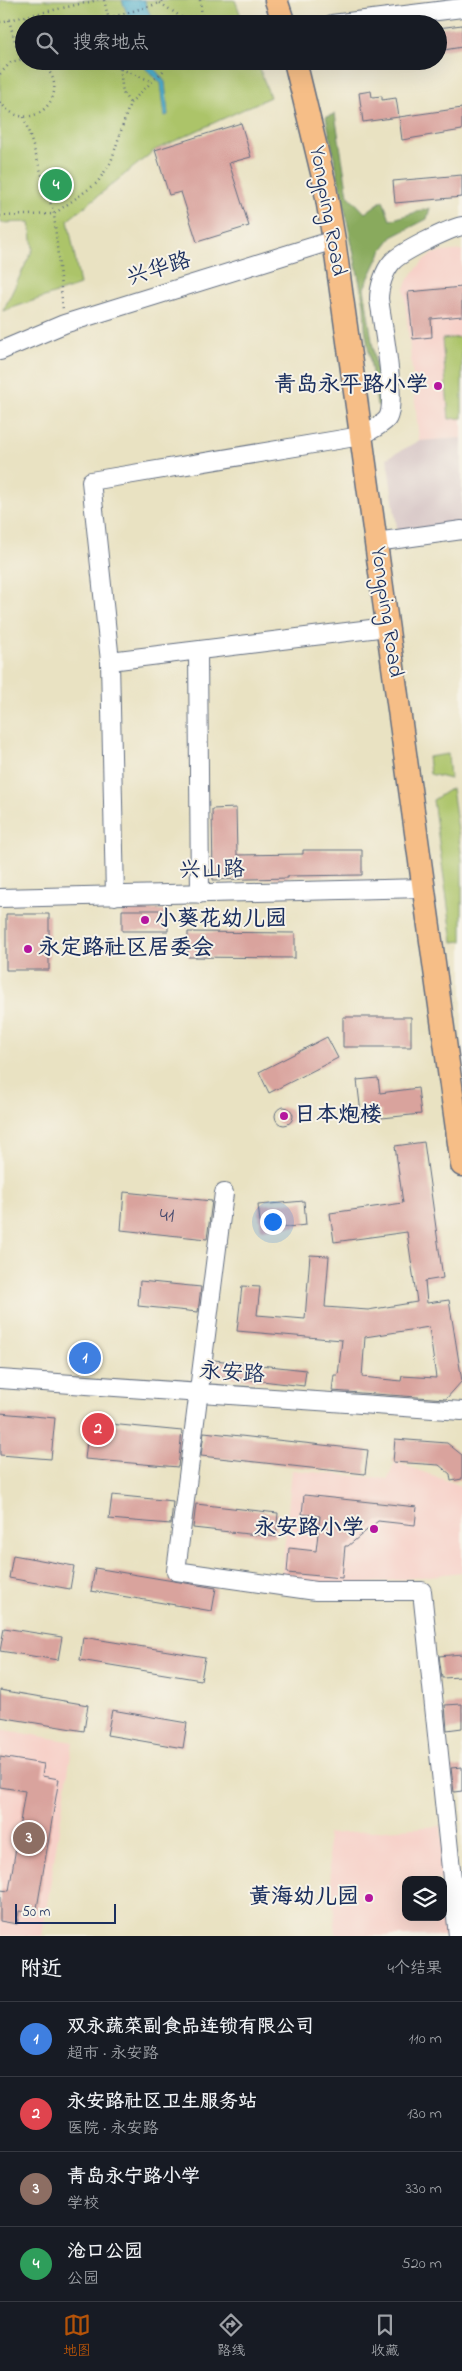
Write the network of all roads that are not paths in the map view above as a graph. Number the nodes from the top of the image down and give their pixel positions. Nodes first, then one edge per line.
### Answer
1 (276, 0) edge
2 (462, 8) edge
3 (281, 15) edge
4 (405, 15) edge
5 (297, 70) edge
6 (462, 226) edge
7 (334, 240) junction
8 (0, 351) edge
9 (361, 436) junction
10 (462, 530) edge
11 (376, 542) junction
12 (387, 627) junction
13 (198, 651) junction
14 (110, 661) junction
15 (424, 888) junction
16 (200, 894) junction
17 (115, 896) junction
18 (0, 898) edge
19 (462, 1166) edge
20 (224, 1193) dead end
21 (0, 1378) edge
22 (198, 1394) junction
23 (462, 1411) edge
24 (458, 1936) edge

1 - 3 main road
2 - 4 street
5 - 7 main road, Yongping Road
6 - 9 street
7 - 8 street, 兴华路
7 - 9 main road, Yongping Road
9 - 11 main road, Yongping Road
9 - 14 street
10 - 11 street
11 - 12 main road, Yongping Road
12 - 13 street
12 - 15 main road, Yongping Road
13 - 14 street
13 - 16 street
14 - 17 street
15 - 16 street, 兴山路
15 - 19 main road, Yongping Road
16 - 17 street, 兴山路
17 - 18 street, 兴山路
20 - 22 street
21 - 22 street, 永安路
22 - 23 street, 永安路
22 - 24 street

